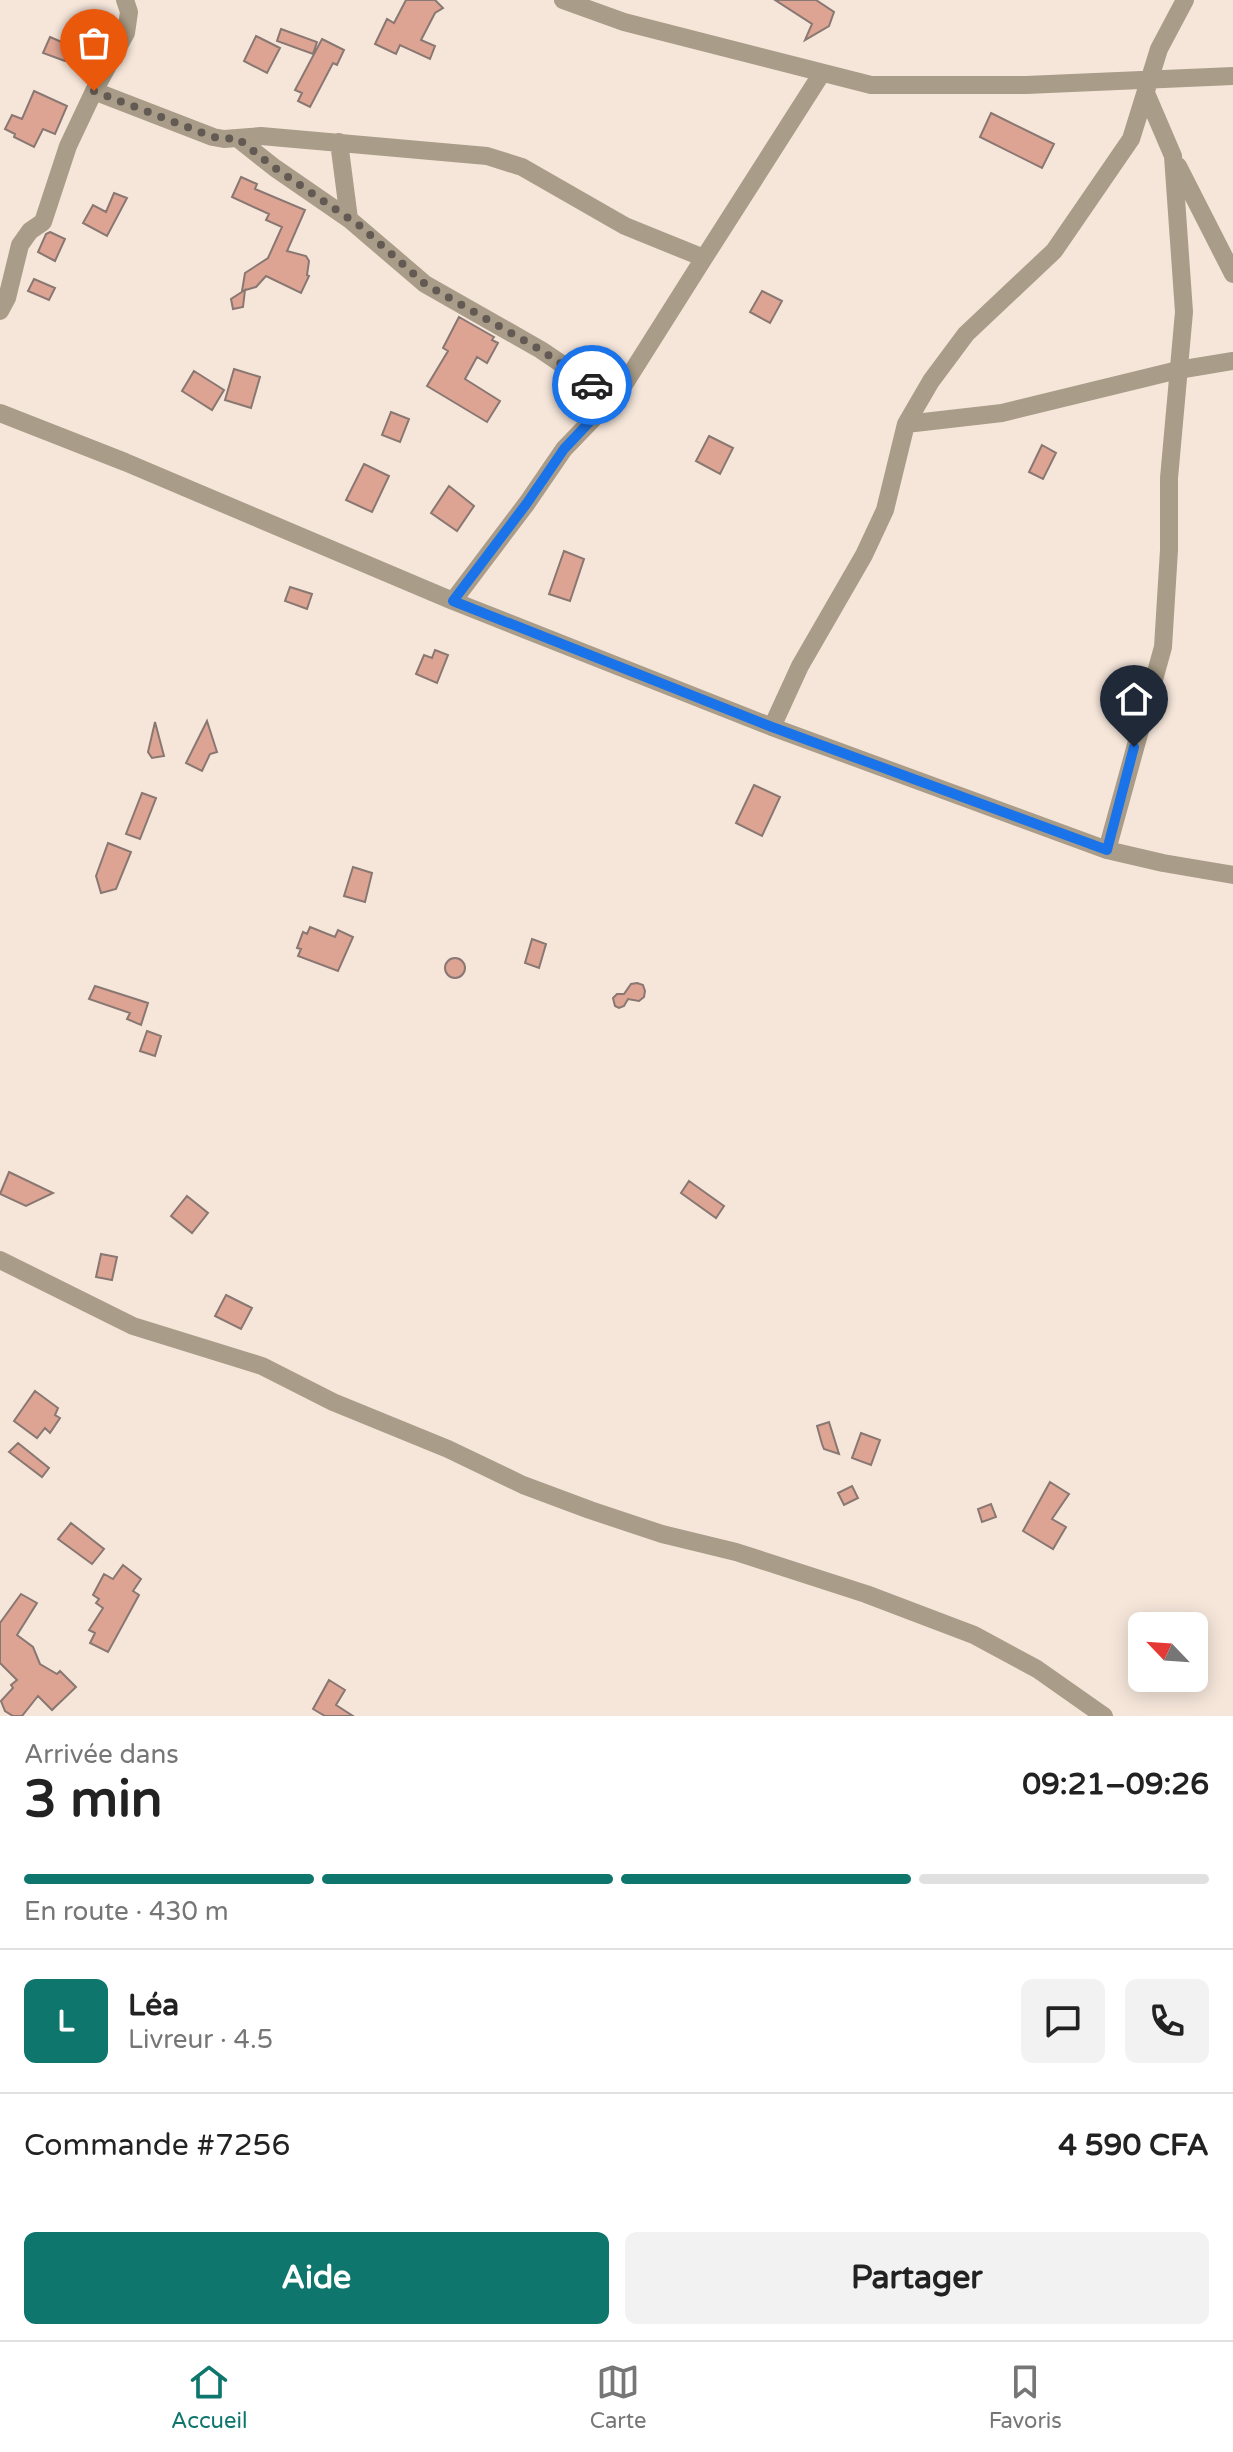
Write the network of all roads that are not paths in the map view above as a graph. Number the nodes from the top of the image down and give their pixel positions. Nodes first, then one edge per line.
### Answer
1 (125, 0) edge
2 (563, 0) edge
3 (1185, 0) edge
4 (822, 73) junction
5 (1233, 76) edge
6 (1149, 86) junction
7 (94, 91) junction
8 (237, 138) junction
9 (339, 142) junction
10 (1173, 156) junction
11 (349, 219) junction
12 (704, 258) junction
13 (1233, 274) edge
14 (0, 311) edge
15 (1233, 361) edge
16 (1178, 370) junction
17 (612, 398) junction
18 (0, 413) edge
19 (906, 424) junction
20 (453, 601) junction
21 (772, 727) junction
22 (1107, 850) junction
23 (1233, 875) edge
24 (0, 1260) edge
25 (1104, 1716) edge

1 - 7 street
2 - 4 street
3 - 6 street
4 - 6 street
4 - 12 street
5 - 6 street
6 - 10 street
6 - 19 street
7 - 8 street
7 - 14 street
8 - 9 street
8 - 11 street
9 - 11 street
9 - 12 street
10 - 13 street
10 - 16 street
11 - 17 street
12 - 17 street
15 - 16 street
16 - 19 street
16 - 22 street
17 - 20 street
18 - 20 street
19 - 21 street
20 - 21 street
21 - 22 street
22 - 23 street
24 - 25 street

